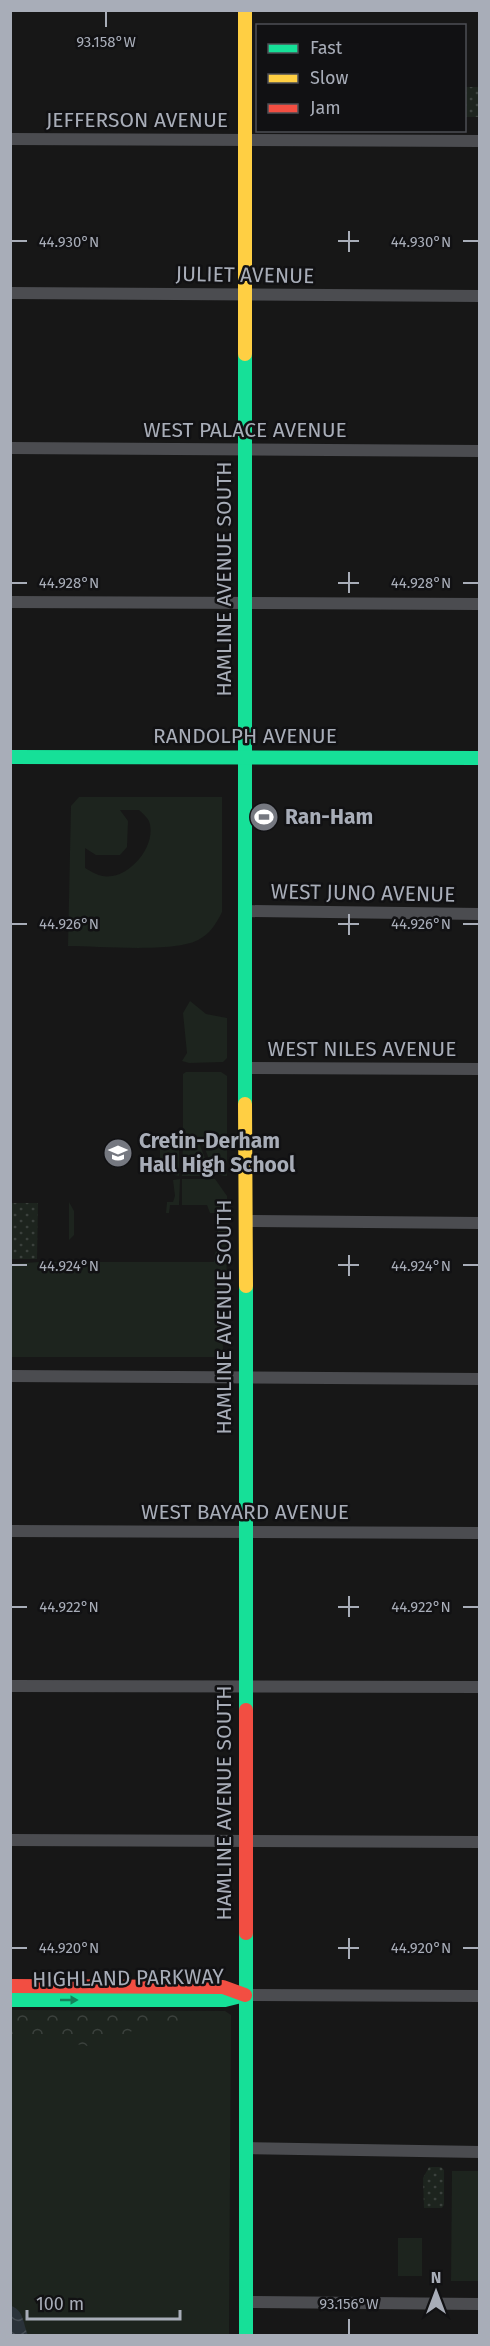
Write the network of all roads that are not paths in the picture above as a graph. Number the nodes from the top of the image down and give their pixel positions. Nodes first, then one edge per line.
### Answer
1 (245, 10) edge
2 (10, 139) edge
3 (245, 140) junction
4 (480, 141) edge
5 (10, 293) edge
6 (245, 295) junction
7 (480, 296) edge
8 (10, 448) edge
9 (245, 449) junction
10 (480, 451) edge
11 (10, 602) edge
12 (245, 603) junction
13 (480, 604) edge
14 (10, 757) edge
15 (245, 757) junction
16 (480, 758) edge
17 (245, 911) junction
18 (480, 914) edge
19 (245, 1068) junction
20 (480, 1069) edge
21 (245, 1221) junction
22 (480, 1223) edge
23 (10, 1376) edge
24 (245, 1377) junction
25 (480, 1379) edge
26 (10, 1531) edge
27 (245, 1532) junction
28 (480, 1533) edge
29 (245, 1685) junction
30 (10, 1686) edge
31 (480, 1687) edge
32 (10, 1840) edge
33 (244, 1840) junction
34 (480, 1842) edge
35 (10, 1986) edge
36 (245, 1995) junction
37 (480, 1996) edge
38 (10, 2000) edge
39 (245, 2148) junction
40 (480, 2152) edge
41 (246, 2302) junction
42 (480, 2304) edge
43 (246, 2336) edge

1 - 3 street, HAMLINE AVENUE SOUTH
2 - 3 street, JEFFERSON AVENUE
3 - 4 street, JEFFERSON AVENUE
3 - 6 street, HAMLINE AVENUE SOUTH
5 - 6 street, JULIET AVENUE
6 - 7 street, JULIET AVENUE
6 - 9 street, HAMLINE AVENUE SOUTH
8 - 9 street, WEST PALACE AVENUE
9 - 10 street, WEST PALACE AVENUE
9 - 12 street, HAMLINE AVENUE SOUTH
11 - 12 street
12 - 13 street
12 - 15 street, HAMLINE AVENUE SOUTH
14 - 15 street, RANDOLPH AVENUE
15 - 16 street, RANDOLPH AVENUE
15 - 17 street, HAMLINE AVENUE SOUTH
17 - 18 street, WEST JUNO AVENUE
17 - 19 street, HAMLINE AVENUE SOUTH
19 - 20 street, WEST NILES AVENUE
19 - 21 street, HAMLINE AVENUE SOUTH
21 - 22 street
21 - 24 street, HAMLINE AVENUE SOUTH
23 - 24 street
24 - 25 street
24 - 27 street, HAMLINE AVENUE SOUTH
26 - 27 street, WEST BAYARD AVENUE
27 - 28 street, WEST BAYARD AVENUE
27 - 29 street, HAMLINE AVENUE SOUTH
29 - 30 street
29 - 31 street
29 - 33 street, HAMLINE AVENUE SOUTH
32 - 33 street
33 - 34 street
33 - 36 street, HAMLINE AVENUE SOUTH
35 - 36 street, HIGHLAND PARKWAY
36 - 37 street, HIGHLAND PARKWAY
38 -> 36 street, HIGHLAND PARKWAY
36 - 39 street, HAMLINE AVENUE SOUTH
39 - 40 street
39 - 41 street, HAMLINE AVENUE SOUTH
41 - 42 street
41 - 43 street, HAMLINE AVENUE SOUTH

